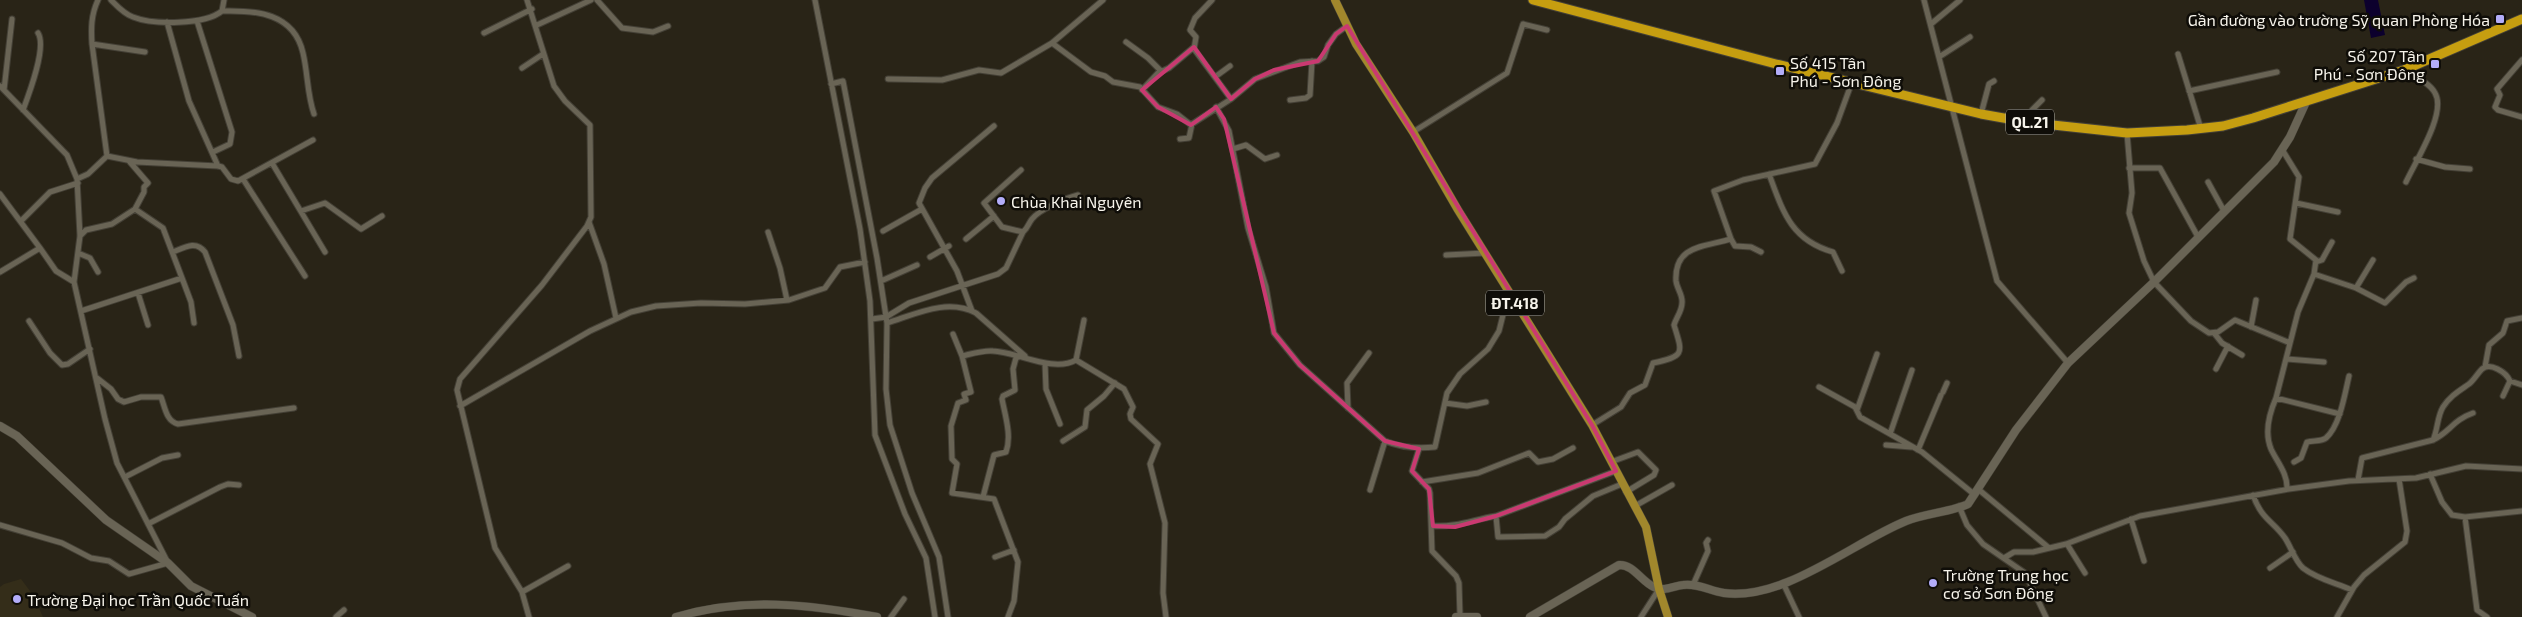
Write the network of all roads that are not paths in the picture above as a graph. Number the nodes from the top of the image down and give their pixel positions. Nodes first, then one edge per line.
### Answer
1 (98, 0) edge
2 (111, 0) edge
3 (224, 0) edge
4 (528, 0) edge
5 (591, 0) edge
6 (598, 0) edge
7 (814, 0) edge
8 (1103, 0) edge
9 (1212, 0) edge
10 (1335, 0) edge
11 (1533, 0) edge
12 (1924, 0) edge
13 (1960, 0) edge
14 (532, 9) junction
15 (222, 11) junction
16 (2522, 19) edge
17 (12, 20) dead end
18 (197, 21) junction
19 (167, 22) junction
20 (1930, 24) junction
21 (537, 25) junction
22 (668, 26) dead end
23 (1347, 26) junction
24 (1547, 30) dead end
25 (38, 33) dead end
26 (484, 34) dead end
27 (1970, 37) dead end
28 (1126, 42) dead end
29 (1052, 43) junction
30 (92, 44) junction
31 (1194, 47) junction
32 (145, 52) dead end
33 (544, 54) junction
34 (2178, 54) dead end
35 (1939, 57) junction
36 (2522, 60) edge
37 (1312, 61) junction
38 (1230, 66) dead end
39 (522, 68) dead end
40 (2404, 70) junction
41 (1161, 71) junction
42 (2277, 72) dead end
43 (1214, 77) junction
44 (888, 79) dead end
45 (1994, 81) dead end
46 (1852, 82) junction
47 (831, 84) junction
48 (2, 88) edge
49 (1142, 90) junction
50 (2189, 91) junction
51 (1231, 99) junction
52 (1290, 100) dead end
53 (2042, 100) dead end
54 (2306, 102) junction
55 (1951, 106) junction
56 (1216, 108) junction
57 (24, 110) junction
58 (314, 114) dead end
59 (1981, 114) junction
60 (2522, 117) edge
61 (2026, 122) junction
62 (1191, 125) junction
63 (994, 126) dead end
64 (2201, 128) junction
65 (1413, 132) junction
66 (2128, 133) junction
67 (1180, 139) dead end
68 (313, 140) dead end
69 (1232, 150) junction
70 (2283, 151) junction
71 (213, 152) junction
72 (1277, 155) dead end
73 (107, 156) junction
74 (2416, 159) junction
75 (129, 161) junction
76 (272, 163) junction
77 (218, 166) junction
78 (2129, 168) junction
79 (2470, 169) dead end
80 (1021, 170) dead end
81 (1769, 174) junction
82 (243, 179) junction
83 (78, 181) junction
84 (2208, 182) dead end
85 (2406, 182) dead end
86 (0, 194) edge
87 (1078, 195) dead end
88 (2, 201) edge
89 (2296, 204) junction
90 (135, 208) junction
91 (922, 209) junction
92 (301, 211) junction
93 (2224, 211) junction
94 (2338, 212) dead end
95 (382, 216) dead end
96 (994, 216) junction
97 (22, 220) junction
98 (589, 222) junction
99 (884, 230) dead end
100 (768, 232) dead end
101 (1023, 232) junction
102 (80, 236) junction
103 (2198, 237) junction
104 (1731, 238) junction
105 (966, 239) dead end
106 (2332, 242) dead end
107 (949, 246) dead end
108 (40, 248) junction
109 (945, 250) junction
110 (173, 252) junction
111 (325, 252) dead end
112 (1761, 252) dead end
113 (78, 253) junction
114 (1485, 253) junction
115 (1446, 255) dead end
116 (930, 257) dead end
117 (2373, 260) dead end
118 (865, 262) junction
119 (2316, 262) junction
120 (917, 265) dead end
121 (1842, 271) dead end
122 (0, 272) edge
123 (98, 272) dead end
124 (2314, 274) junction
125 (305, 276) dead end
126 (182, 278) junction
127 (2414, 278) dead end
128 (881, 281) junction
129 (74, 282) junction
130 (2154, 282) junction
131 (962, 285) junction
132 (2356, 288) junction
133 (138, 293) junction
134 (786, 300) junction
135 (2256, 300) dead end
136 (1516, 303) junction
137 (81, 311) junction
138 (972, 311) junction
139 (616, 318) junction
140 (2522, 318) edge
141 (872, 320) junction
142 (887, 320) junction
143 (1084, 320) dead end
144 (29, 321) dead end
145 (194, 323) dead end
146 (148, 326) dead end
147 (2252, 327) junction
148 (953, 334) dead end
149 (2214, 334) junction
150 (2290, 343) junction
151 (2228, 346) junction
152 (90, 349) junction
153 (1369, 353) dead end
154 (1877, 354) dead end
155 (2242, 355) dead end
156 (239, 356) dead end
157 (962, 356) junction
158 (1025, 356) junction
159 (2287, 359) junction
160 (1076, 360) junction
161 (2068, 362) junction
162 (2324, 362) dead end
163 (1045, 364) junction
164 (2485, 368) junction
165 (1912, 370) dead end
166 (2216, 370) dead end
167 (2349, 376) dead end
168 (97, 378) junction
169 (2510, 381) junction
170 (1115, 383) junction
171 (1947, 383) dead end
172 (2522, 385) edge
173 (1819, 387) dead end
174 (2503, 396) dead end
175 (2276, 398) junction
176 (1486, 402) dead end
177 (1445, 403) junction
178 (460, 406) junction
179 (294, 408) dead end
180 (1348, 408) junction
181 (1856, 410) junction
182 (2473, 413) dead end
183 (2340, 414) junction
184 (1060, 424) dead end
185 (1592, 425) junction
186 (0, 426) edge
187 (1890, 434) junction
188 (2432, 440) junction
189 (1063, 441) dead end
190 (1385, 441) junction
191 (1886, 444) dead end
192 (1911, 447) junction
193 (1573, 448) dead end
194 (1418, 449) junction
195 (1918, 450) junction
196 (178, 455) dead end
197 (1611, 462) junction
198 (2294, 462) dead end
199 (2522, 469) edge
200 (1616, 472) junction
201 (2430, 474) junction
202 (126, 477) junction
203 (2399, 479) junction
204 (2358, 480) junction
205 (1422, 482) junction
206 (239, 485) dead end
207 (1672, 485) dead end
208 (1624, 488) junction
209 (2287, 489) junction
210 (1370, 490) dead end
211 (1976, 492) junction
212 (2253, 495) junction
213 (983, 497) junction
214 (1635, 506) junction
215 (1959, 506) junction
216 (2522, 511) edge
217 (1496, 516) junction
218 (2465, 517) junction
219 (2131, 519) junction
220 (148, 524) junction
221 (0, 525) edge
222 (1433, 526) junction
223 (1708, 540) dead end
224 (2068, 544) junction
225 (2049, 548) junction
226 (1014, 550) junction
227 (2293, 552) junction
228 (995, 557) dead end
229 (2004, 558) junction
230 (2144, 561) dead end
231 (168, 563) junction
232 (568, 566) dead end
233 (2270, 568) dead end
234 (2086, 573) dead end
235 (1693, 585) junction
236 (1784, 585) junction
237 (1659, 589) junction
238 (2352, 590) junction
239 (522, 592) junction
240 (904, 599) dead end
241 (344, 610) dead end
242 (1460, 616) edge
243 (252, 617) edge
244 (336, 617) edge
245 (529, 617) edge
246 (676, 617) edge
247 (876, 617) edge
248 (891, 617) edge
249 (935, 617) edge
250 (948, 617) edge
251 (1008, 617) edge
252 (1166, 617) edge
253 (1456, 617) edge
254 (1476, 617) edge
255 (1530, 617) edge
256 (1641, 617) edge
257 (1668, 617) edge
258 (1798, 617) edge
259 (2046, 617) edge
260 (2337, 617) edge
261 (2487, 617) edge

1 - 30 street
2 - 19 street
3 - 15 street
4 - 14 street
5 - 21 street
6 - 22 street
7 - 47 street
8 - 29 street
9 - 31 street
10 - 23 main road, ĐT.418
11 - 46 highway, QL.21
12 - 20 street
13 - 20 street
14 - 21 street
14 - 26 street
15 - 18 street
15 - 58 street
16 - 40 highway, QL.21
17 - 48 street
18 - 19 street
18 - 71 street
19 - 71 street
20 - 35 street
21 - 33 street
23 - 37 street
23 - 65 main road, ĐT.418
24 - 65 street
25 - 57 street
27 - 35 street
28 - 41 street
29 - 44 street
29 - 49 street
30 - 32 street
30 - 73 street
31 - 41 street
31 - 43 street
33 - 39 street
33 - 98 street
34 - 50 street
35 - 55 street
36 - 60 street
37 - 51 street
37 - 52 street
38 - 43 street
40 - 54 highway, QL.21
40 - 74 street
41 - 49 street
42 - 50 street
43 - 51 street
45 - 59 street
46 - 55 highway, QL.21
46 - 81 street
47 - 118 street
47 - 128 street
48 - 57 street
49 - 62 street
50 - 64 street
51 - 56 street
53 - 61 street
54 - 64 highway, QL.21
54 - 70 street
55 - 59 highway, QL.21
55 - 161 street
56 - 62 street
56 - 69 street
57 - 83 street
59 - 61 highway, QL.21
61 - 66 highway, QL.21
62 - 67 street
63 - 91 street
64 - 66 highway, QL.21
65 - 114 main road, ĐT.418
66 - 78 street
68 - 76 street
69 - 72 street
69 - 180 street
70 - 89 street
70 - 93 street
71 - 77 street
73 - 75 street
73 - 83 street
74 - 79 street
74 - 85 street
75 - 77 street
75 - 90 street
76 - 82 street
76 - 92 street
77 - 82 street
78 - 103 street
78 - 130 street
80 - 96 street
81 - 104 street
81 - 121 street
82 - 125 street
83 - 97 street
83 - 102 street
84 - 93 street
86 - 88 street
87 - 101 street
88 - 97 street
89 - 94 street
89 - 119 street
90 - 102 street
90 - 110 street
91 - 99 street
91 - 109 street
92 - 95 street
92 - 111 street
93 - 103 street
96 - 101 street
96 - 105 street
97 - 108 street
98 - 139 street
98 - 178 street
100 - 134 street
101 - 131 street
102 - 113 street
103 - 130 street
104 - 112 street
104 - 185 street
106 - 119 street
107 - 109 street
108 - 122 street
108 - 129 street
109 - 116 street
109 - 131 street
110 - 126 street
110 - 156 street
113 - 123 street
113 - 129 street
114 - 115 street
114 - 136 main road, ĐT.418
117 - 132 street
118 - 134 street
118 - 141 street
119 - 124 street
120 - 128 street
124 - 132 street
124 - 150 street
126 - 133 street
126 - 145 street
127 - 132 street
128 - 142 street
129 - 137 street
130 - 149 street
130 - 161 street
131 - 138 street
131 - 142 street
133 - 137 street
133 - 146 street
134 - 139 street
135 - 147 street
136 - 177 street
136 - 185 main road, ĐT.418
137 - 152 street
138 - 142 street
138 - 158 street
139 - 178 street
140 - 164 street
141 - 142 street
141 - 249 street
142 - 250 street
143 - 160 street
144 - 152 street
147 - 149 street
147 - 150 street
148 - 157 street
149 - 151 street
150 - 159 street
151 - 155 street
151 - 166 street
152 - 168 street
153 - 180 street
154 - 181 street
157 - 158 street
157 - 213 street
158 - 163 street
158 - 213 street
159 - 162 street
159 - 175 street
160 - 163 street
160 - 170 street
161 - 211 street
163 - 184 street
164 - 169 street
164 - 188 street
165 - 187 street
167 - 183 street
168 - 179 street
168 - 202 street
169 - 172 street
169 - 174 street
170 - 189 street
170 - 252 street
171 - 195 street
173 - 181 street
175 - 183 street
175 - 209 street
176 - 177 street
177 - 194 street
178 - 239 street
180 - 190 street
181 - 187 street
182 - 188 street
183 - 198 street
185 - 197 main road, ĐT.418
186 - 231 street
187 - 192 street
188 - 204 street
190 - 194 street
190 - 210 street
191 - 192 street
192 - 195 street
193 - 205 street
194 - 205 street
195 - 211 street
196 - 202 street
197 - 200 main road, ĐT.418
197 - 208 street
199 - 201 street
200 - 208 main road, ĐT.418
200 - 217 street
201 - 203 street
201 - 218 street
202 - 220 street
203 - 204 street
203 - 238 street
204 - 209 street
205 - 222 street
206 - 220 street
207 - 214 street
208 - 214 main road, ĐT.418
208 - 217 street
209 - 212 street
211 - 215 street
211 - 225 street
212 - 219 street
212 - 227 street
213 - 226 street
214 - 237 main road, ĐT.418
215 - 229 street
215 - 236 street
216 - 218 street
217 - 222 street
218 - 261 street
219 - 224 street
219 - 230 street
220 - 231 street
221 - 231 street
222 - 242 street
223 - 235 street
224 - 225 street
224 - 234 street
225 - 229 street
226 - 228 street
226 - 251 street
227 - 233 street
227 - 238 street
229 - 259 street
231 - 243 street
232 - 239 street
235 - 236 street
235 - 237 street
236 - 258 street
237 - 255 street
237 - 256 street
237 - 257 main road, ĐT.418
238 - 260 street
239 - 245 street
240 - 248 street
241 - 244 street
242 - 253 street
242 - 254 street
246 - 247 street

